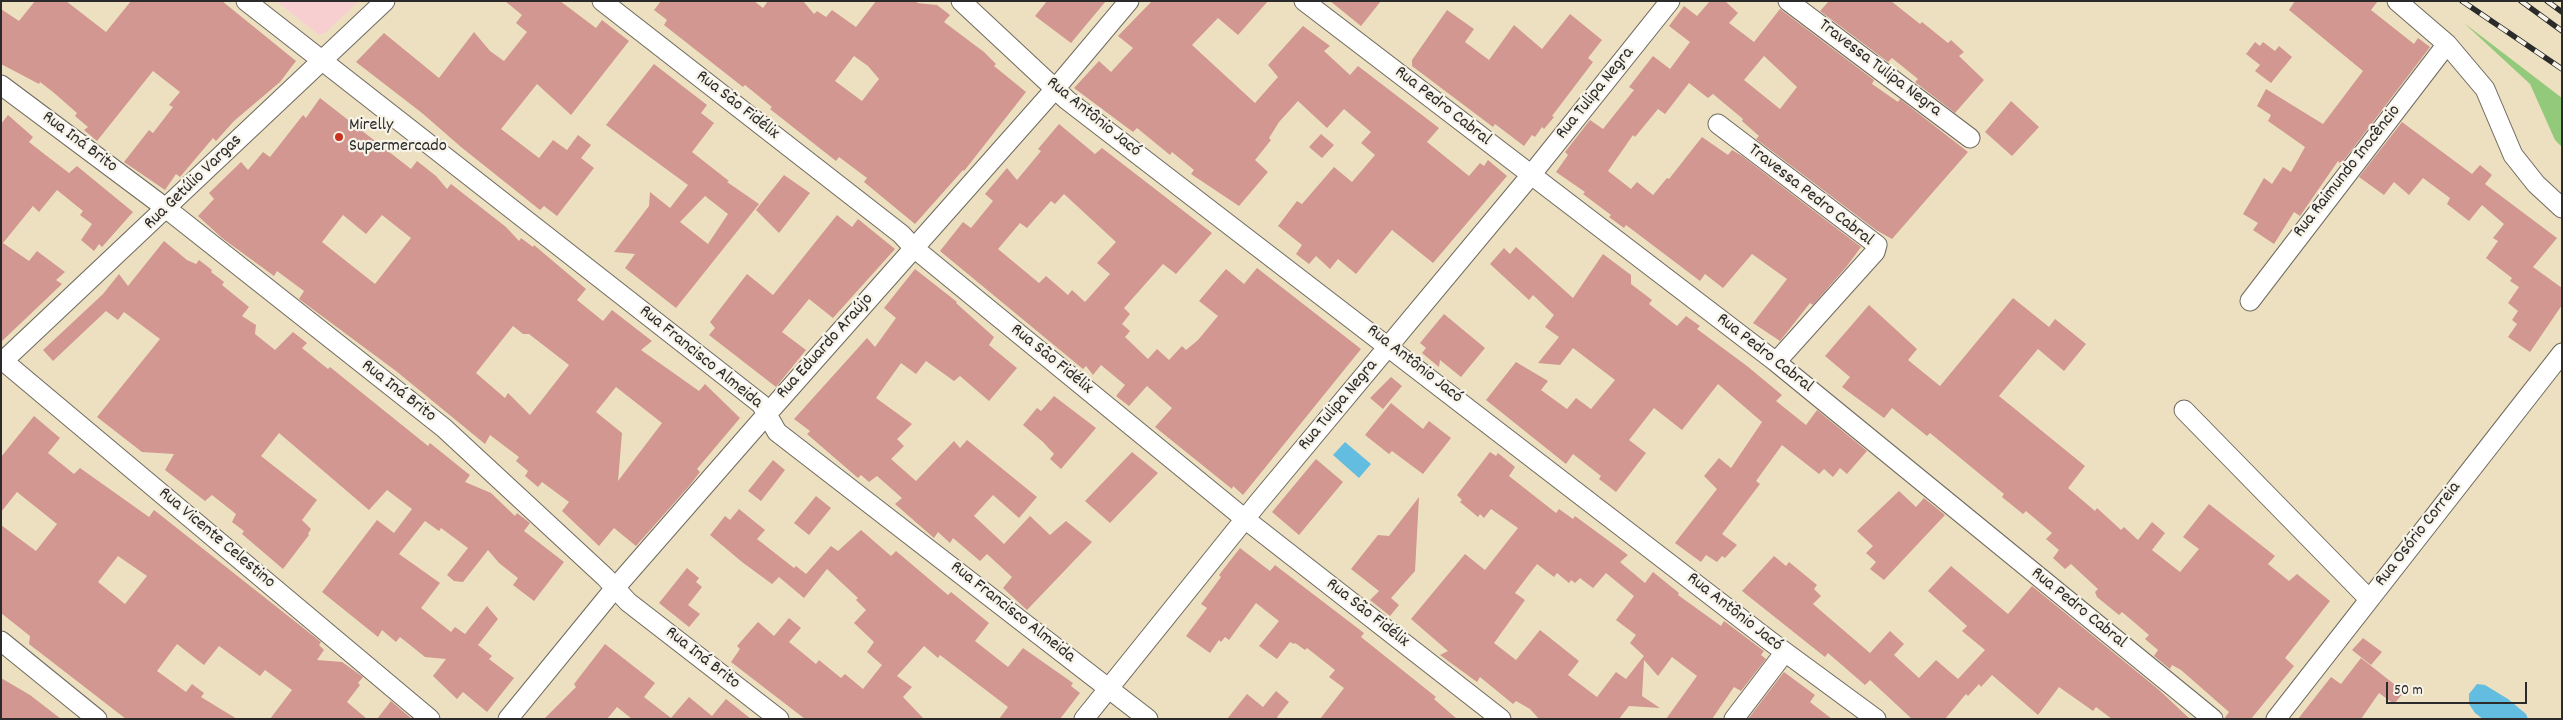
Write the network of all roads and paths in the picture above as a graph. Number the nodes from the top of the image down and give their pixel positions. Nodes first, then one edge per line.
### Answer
1 (246, 1) edge
2 (386, 1) edge
3 (602, 1) edge
4 (961, 1) edge
5 (1129, 1) edge
6 (1304, 1) edge
7 (1670, 1) edge
8 (1788, 1) edge
9 (2397, 1) edge
10 (2447, 44) junction
11 (322, 59) junction
12 (1, 84) edge
13 (1055, 89) junction
14 (1718, 124) dead end
15 (1970, 138) dead end
16 (1532, 175) junction
17 (2562, 208) edge
18 (167, 209) junction
19 (914, 248) junction
20 (2250, 300) dead end
21 (1389, 346) junction
22 (2562, 352) edge
23 (2, 361) edge
24 (1776, 362) junction
25 (2184, 410) dead end
26 (767, 414) junction
27 (1245, 519) junction
28 (615, 588) junction
29 (2369, 599) junction
30 (1, 641) edge
31 (1785, 652) junction
32 (1108, 688) junction
33 (98, 719) edge
34 (430, 719) edge
35 (508, 719) edge
36 (779, 719) edge
37 (1084, 719) edge
38 (1148, 719) edge
39 (1501, 719) edge
40 (1734, 719) edge
41 (1876, 719) edge
42 (2213, 719) edge
43 (2276, 719) edge

1 - 11 street, Rua Francisco Almeida
2 - 11 street, Rua Getúlio Vargas
3 - 19 street, Rua São Fidélix
4 - 13 street, Rua Antônio Jacó
5 - 13 street, Rua Eduardo Araújo
6 - 16 street, Rua Pedro Cabral
7 - 16 street, Rua Tulipa Negra
8 - 15 street, Travessa Tulipa Negra
9 - 10 street
10 - 17 street
10 - 20 street, Rua Raimundo Inocêncio
11 - 18 street, Rua Getúlio Vargas
11 - 26 street, Rua Francisco Almeida
12 - 18 street, Rua Iná Brito
13 - 19 street, Rua Eduardo Araújo
13 - 21 street, Rua Antônio Jacó
14 - 24 street, Travessa Pedro Cabral
16 - 21 street, Rua Tulipa Negra
16 - 24 street, Rua Pedro Cabral
18 - 23 street, Rua Getúlio Vargas
18 - 28 street, Rua Iná Brito
19 - 26 street, Rua Eduardo Araújo
19 - 27 street, Rua São Fidélix
21 - 27 street, Rua Tulipa Negra
21 - 31 street, Rua Antônio Jacó
22 - 29 street, Rua Osório Correia
23 - 34 street, Rua Vicente Celestino
24 - 42 street, Rua Pedro Cabral
25 - 29 street
26 - 28 street, Rua Eduardo Araújo
26 - 32 street, Rua Francisco Almeida
27 - 32 street, Rua Tulipa Negra
27 - 39 street, Rua São Fidélix
28 - 35 street, Rua Eduardo Araújo
28 - 36 street, Rua Iná Brito
29 - 43 street, Rua Osório Correia
30 - 33 street
31 - 40 street
31 - 41 street, Rua Antônio Jacó
32 - 37 street, Rua Tulipa Negra
32 - 38 street, Rua Francisco Almeida

